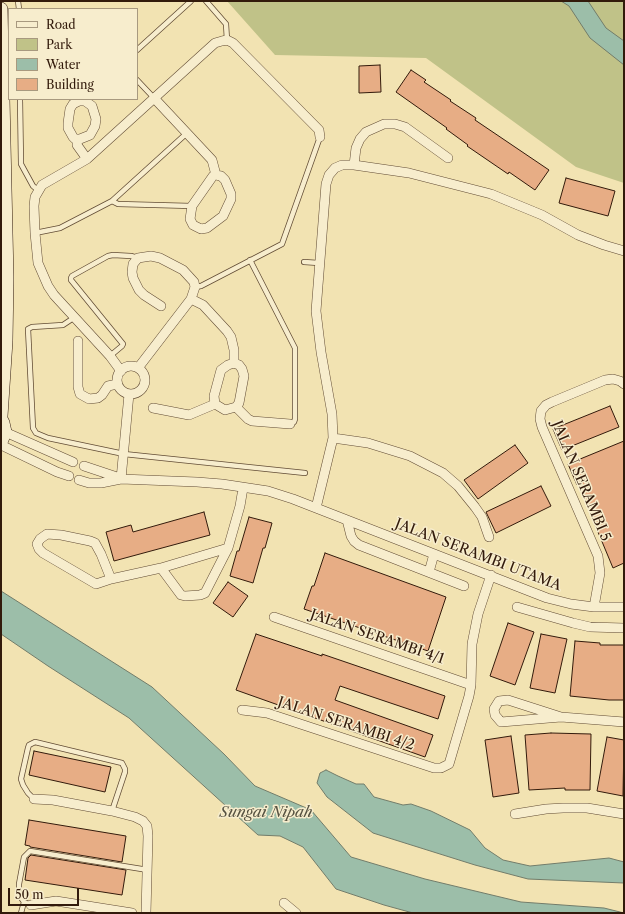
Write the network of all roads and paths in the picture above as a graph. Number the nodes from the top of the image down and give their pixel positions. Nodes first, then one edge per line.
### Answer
1 (191, 1) edge
2 (206, 1) edge
3 (1, 9) edge
4 (1, 20) edge
5 (227, 40) junction
6 (138, 49) edge
7 (138, 81) edge
8 (154, 98) junction
9 (20, 100) edge
10 (76, 100) edge
11 (187, 133) junction
12 (320, 137) joint
13 (78, 139) junction
14 (448, 158) dead end
15 (87, 159) junction
16 (354, 165) junction
17 (216, 175) junction
18 (39, 191) junction
19 (112, 201) junction
20 (192, 206) junction
21 (35, 233) junction
22 (624, 251) edge
23 (138, 258) junction
24 (250, 260) junction
25 (304, 262) dead end
26 (319, 263) junction
27 (195, 287) junction
28 (191, 299) junction
29 (162, 306) dead end
30 (75, 317) junction
31 (78, 341) dead end
32 (110, 356) junction
33 (234, 363) junction
34 (138, 368) junction
35 (121, 371) junction
36 (117, 384) junction
37 (624, 384) edge
38 (129, 394) junction
39 (215, 404) junction
40 (236, 407) junction
41 (153, 408) dead end
42 (1, 416) edge
43 (1, 419) edge
44 (290, 424) joint
45 (3, 437) edge
46 (334, 438) junction
47 (1, 445) edge
48 (124, 454) junction
49 (73, 462) dead end
50 (84, 466) dead end
51 (305, 473) dead end
52 (69, 476) dead end
53 (121, 479) junction
54 (79, 480) dead end
55 (243, 488) junction
56 (316, 508) junction
57 (348, 520) junction
58 (489, 537) dead end
59 (228, 548) junction
60 (434, 554) junction
61 (161, 568) junction
62 (429, 572) junction
63 (491, 575) junction
64 (111, 579) junction
65 (464, 586) dead end
66 (547, 598) junction
67 (517, 607) dead end
68 (594, 607) junction
69 (624, 607) edge
70 (543, 615) junction
71 (274, 616) dead end
72 (624, 628) edge
73 (471, 685) junction
74 (242, 710) dead end
75 (561, 717) junction
76 (624, 722) edge
77 (34, 799) joint
78 (112, 811) junction
79 (515, 814) dead end
80 (624, 814) edge
81 (148, 870) junction
82 (284, 903) dead end
83 (27, 904) junction
84 (21, 913) edge
85 (132, 913) edge
86 (146, 913) edge
87 (296, 913) edge

1 - 6 lane
2 - 5 lane
3 - 4 street
4 - 42 street
5 - 8 street
5 - 12 street
7 - 8 lane
8 - 11 street
8 - 15 street
9 - 18 lane
10 - 13 street
10 - 13 street
11 - 17 street
11 - 19 lane
12 - 24 lane
13 - 15 street
14 - 16 street
15 - 18 street
16 - 22 street
16 - 26 street
17 - 20 street
17 - 20 street
18 - 21 street
19 - 20 lane
19 - 21 lane
21 - 30 street
23 - 27 street
23 - 29 street
23 - 32 lane
24 - 27 lane
24 - 44 lane
25 - 26 lane
26 - 46 street
27 - 28 street
28 - 33 street
28 - 34 street
30 - 32 street
30 - 48 lane
31 - 36 street
32 - 35 street
33 - 39 street
33 - 40 street
34 - 35 street
34 - 38 street
35 - 36 street
36 - 38 street
37 - 68 street, JALAN SERAMBI 5
38 - 48 street
39 - 40 street
39 - 41 street
40 - 44 street
43 - 45 street
45 - 49 street
46 - 56 street
46 - 58 street
47 - 52 street
48 - 51 lane
48 - 53 street
50 - 53 street, JALAN SERAMBI UTAMA
53 - 54 street, JALAN SERAMBI UTAMA
53 - 55 street, JALAN SERAMBI UTAMA
55 - 56 street, JALAN SERAMBI UTAMA
55 - 59 street
56 - 57 street, JALAN SERAMBI UTAMA
57 - 60 street, JALAN SERAMBI UTAMA
57 - 62 street
59 - 61 street
59 - 61 street
60 - 62 street
60 - 63 street, JALAN SERAMBI UTAMA
61 - 64 street
62 - 65 street
63 - 66 street, JALAN SERAMBI UTAMA
63 - 73 street
64 - 64 street
66 - 68 street, JALAN SERAMBI UTAMA
66 - 70 street
67 - 70 street
68 - 69 street, JALAN SERAMBI UTAMA
70 - 72 street
71 - 73 street, JALAN SERAMBI 4/1
73 - 74 street, JALAN SERAMBI 4/2
75 - 75 street
75 - 76 street
77 - 78 street
77 - 78 lane
78 - 81 street
79 - 80 street
81 - 83 lane
81 - 86 street
82 - 87 street
83 - 84 lane
83 - 85 street

